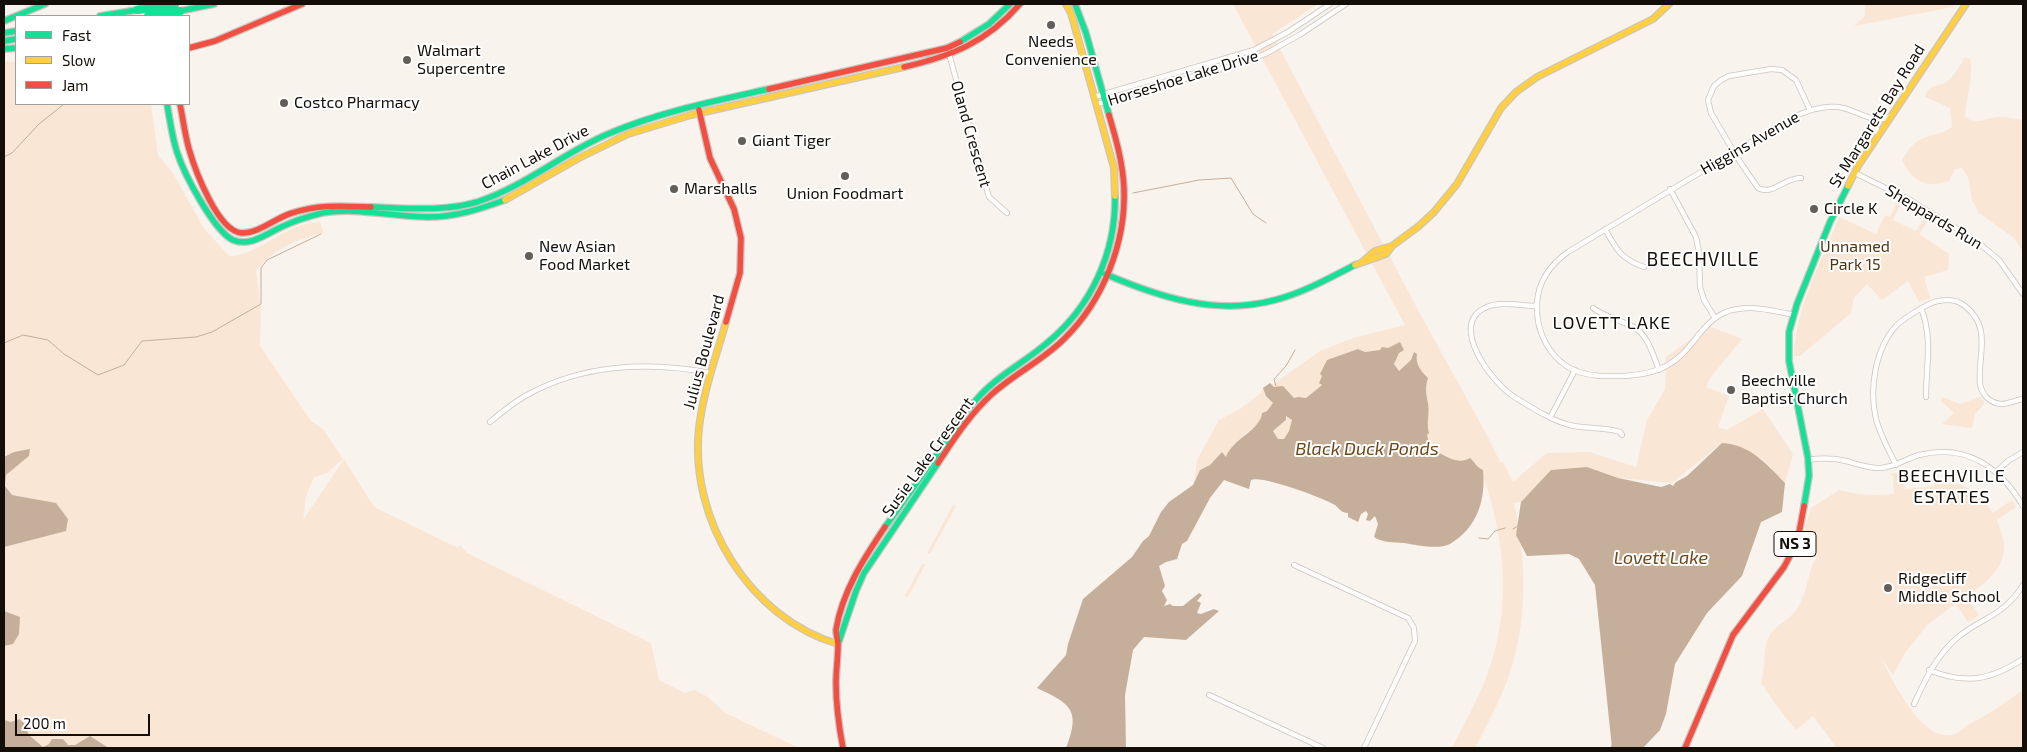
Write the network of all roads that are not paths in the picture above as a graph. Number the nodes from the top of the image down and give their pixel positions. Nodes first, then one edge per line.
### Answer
1 (45, 4) edge
2 (175, 4) edge
3 (214, 4) edge
4 (302, 4) edge
5 (1010, 4) edge
6 (1020, 4) edge
7 (1066, 4) edge
8 (1076, 4) edge
9 (1330, 4) edge
10 (1346, 4) edge
11 (1669, 4) edge
12 (1966, 4) edge
13 (17, 15) edge
14 (106, 15) edge
15 (154, 15) edge
16 (190, 48) edge
17 (948, 52) junction
18 (1100, 99) junction
19 (167, 105) edge
20 (180, 105) edge
21 (699, 109) junction
22 (1810, 110) junction
23 (1892, 115) junction
24 (1870, 118) junction
25 (1878, 137) junction
26 (1734, 151) junction
27 (1855, 173) junction
28 (1800, 178) dead end
29 (1670, 189) junction
30 (1007, 213) dead end
31 (1604, 229) junction
32 (1644, 267) dead end
33 (1105, 274) junction
34 (2023, 294) edge
35 (1537, 306) junction
36 (1593, 308) dead end
37 (1921, 308) junction
38 (1794, 315) junction
39 (1715, 318) junction
40 (1575, 370) junction
41 (1659, 370) junction
42 (711, 373) junction
43 (1926, 397) dead end
44 (2023, 399) edge
45 (1551, 416) junction
46 (490, 422) dead end
47 (1622, 435) dead end
48 (2023, 452) edge
49 (1808, 460) junction
50 (1896, 465) junction
51 (1997, 471) junction
52 (2023, 506) edge
53 (1294, 565) dead end
54 (2023, 585) edge
55 (838, 644) junction
56 (2023, 659) edge
57 (1929, 670) junction
58 (1209, 695) dead end
59 (1914, 704) dead end
60 (843, 748) edge
61 (1323, 748) edge
62 (1364, 748) edge
63 (1685, 748) edge

1 - 13 main road
2 - 14 main road, bridge
3 - 15 main road, bridge
4 - 16 main road
5 - 17 main road, Chain Lake Drive
6 - 17 main road, Chain Lake Drive
7 - 18 main road, Susie Lake Crescent
8 - 18 main road, Susie Lake Crescent
9 - 18 street, Horseshoe Lake Drive
10 - 18 street, Horseshoe Lake Drive
11 - 33 main road
12 - 23 main road, St Margarets Bay Road / NS 3
17 - 21 main road, Chain Lake Drive
17 - 30 street, Oland Crescent
18 - 33 main road, Susie Lake Crescent
19 - 21 main road, Chain Lake Drive
20 - 21 main road, Chain Lake Drive
21 - 42 main road, Julius Boulevard
22 - 24 street, Higgins Avenue
22 - 26 street, Higgins Avenue
22 - 26 street
23 - 24 street
23 - 25 main road, St Margarets Bay Road / NS 3
24 - 25 street
25 - 27 main road, St Margarets Bay Road / NS 3
26 - 28 street
26 - 29 street, Higgins Avenue
27 - 34 street, Sheppards Run
27 - 38 main road, St Margarets Bay Road / NS 3
29 - 31 street, Higgins Avenue
29 - 39 street
31 - 32 street
31 - 35 street
33 - 55 main road, Susie Lake Crescent
35 - 40 street
35 - 45 street
36 - 41 street
37 - 43 street
37 - 44 street
37 - 50 street
38 - 39 street
38 - 49 main road, St Margarets Bay Road / NS 3
39 - 41 street
40 - 41 street
40 - 45 street
42 - 46 street
42 - 55 main road, Julius Boulevard
45 - 47 street
48 - 51 street
49 - 50 street
49 - 63 main road, St Margarets Bay Road / NS 3
50 - 51 street
51 - 52 street
53 - 62 street
54 - 57 street
55 - 60 main road, Susie Lake Crescent
56 - 57 street
57 - 59 street
58 - 61 street

